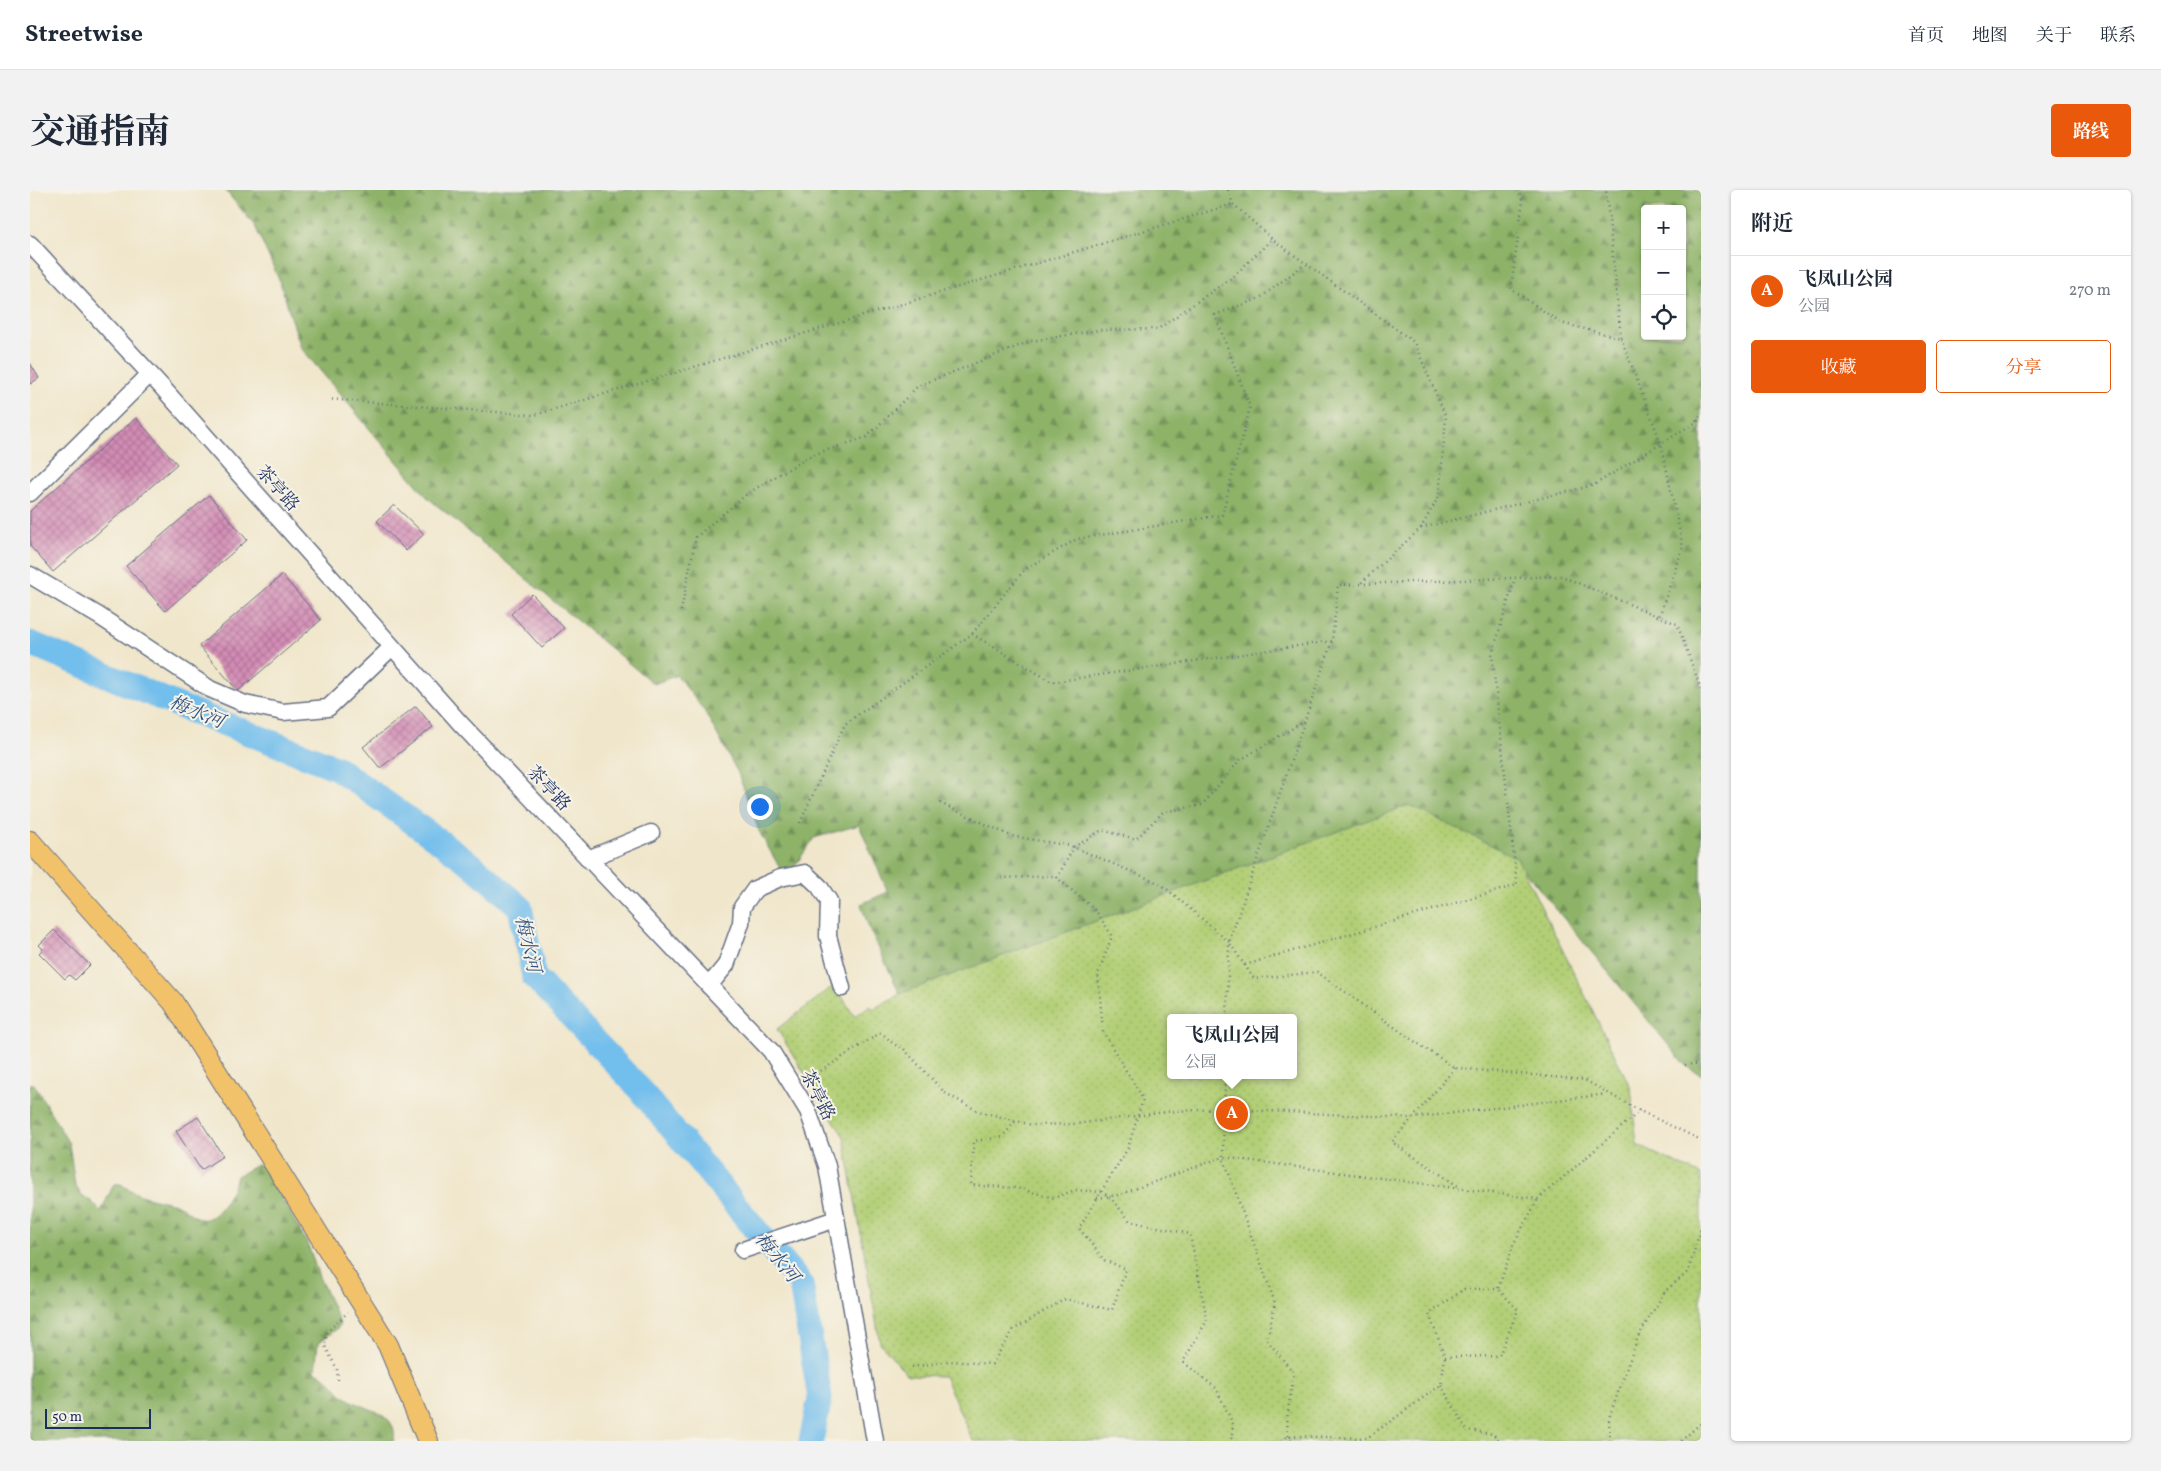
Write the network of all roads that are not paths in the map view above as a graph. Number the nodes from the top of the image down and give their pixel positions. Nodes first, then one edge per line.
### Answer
1 (30, 244) edge
2 (150, 374) junction
3 (30, 493) edge
4 (30, 575) edge
5 (392, 647) junction
6 (651, 833) dead end
7 (30, 841) edge
8 (588, 859) junction
9 (709, 986) junction
10 (842, 988) dead end
11 (836, 1219) junction
12 (743, 1250) dead end
13 (428, 1441) edge
14 (874, 1441) edge

1 - 2 street, 茶亭路
2 - 3 street
2 - 5 street, 茶亭路
4 - 5 street
5 - 8 street, 茶亭路
6 - 8 street
7 - 13 main road
8 - 9 street, 茶亭路
9 - 10 street
9 - 11 street, 茶亭路
11 - 12 street
11 - 14 street, 茶亭路

